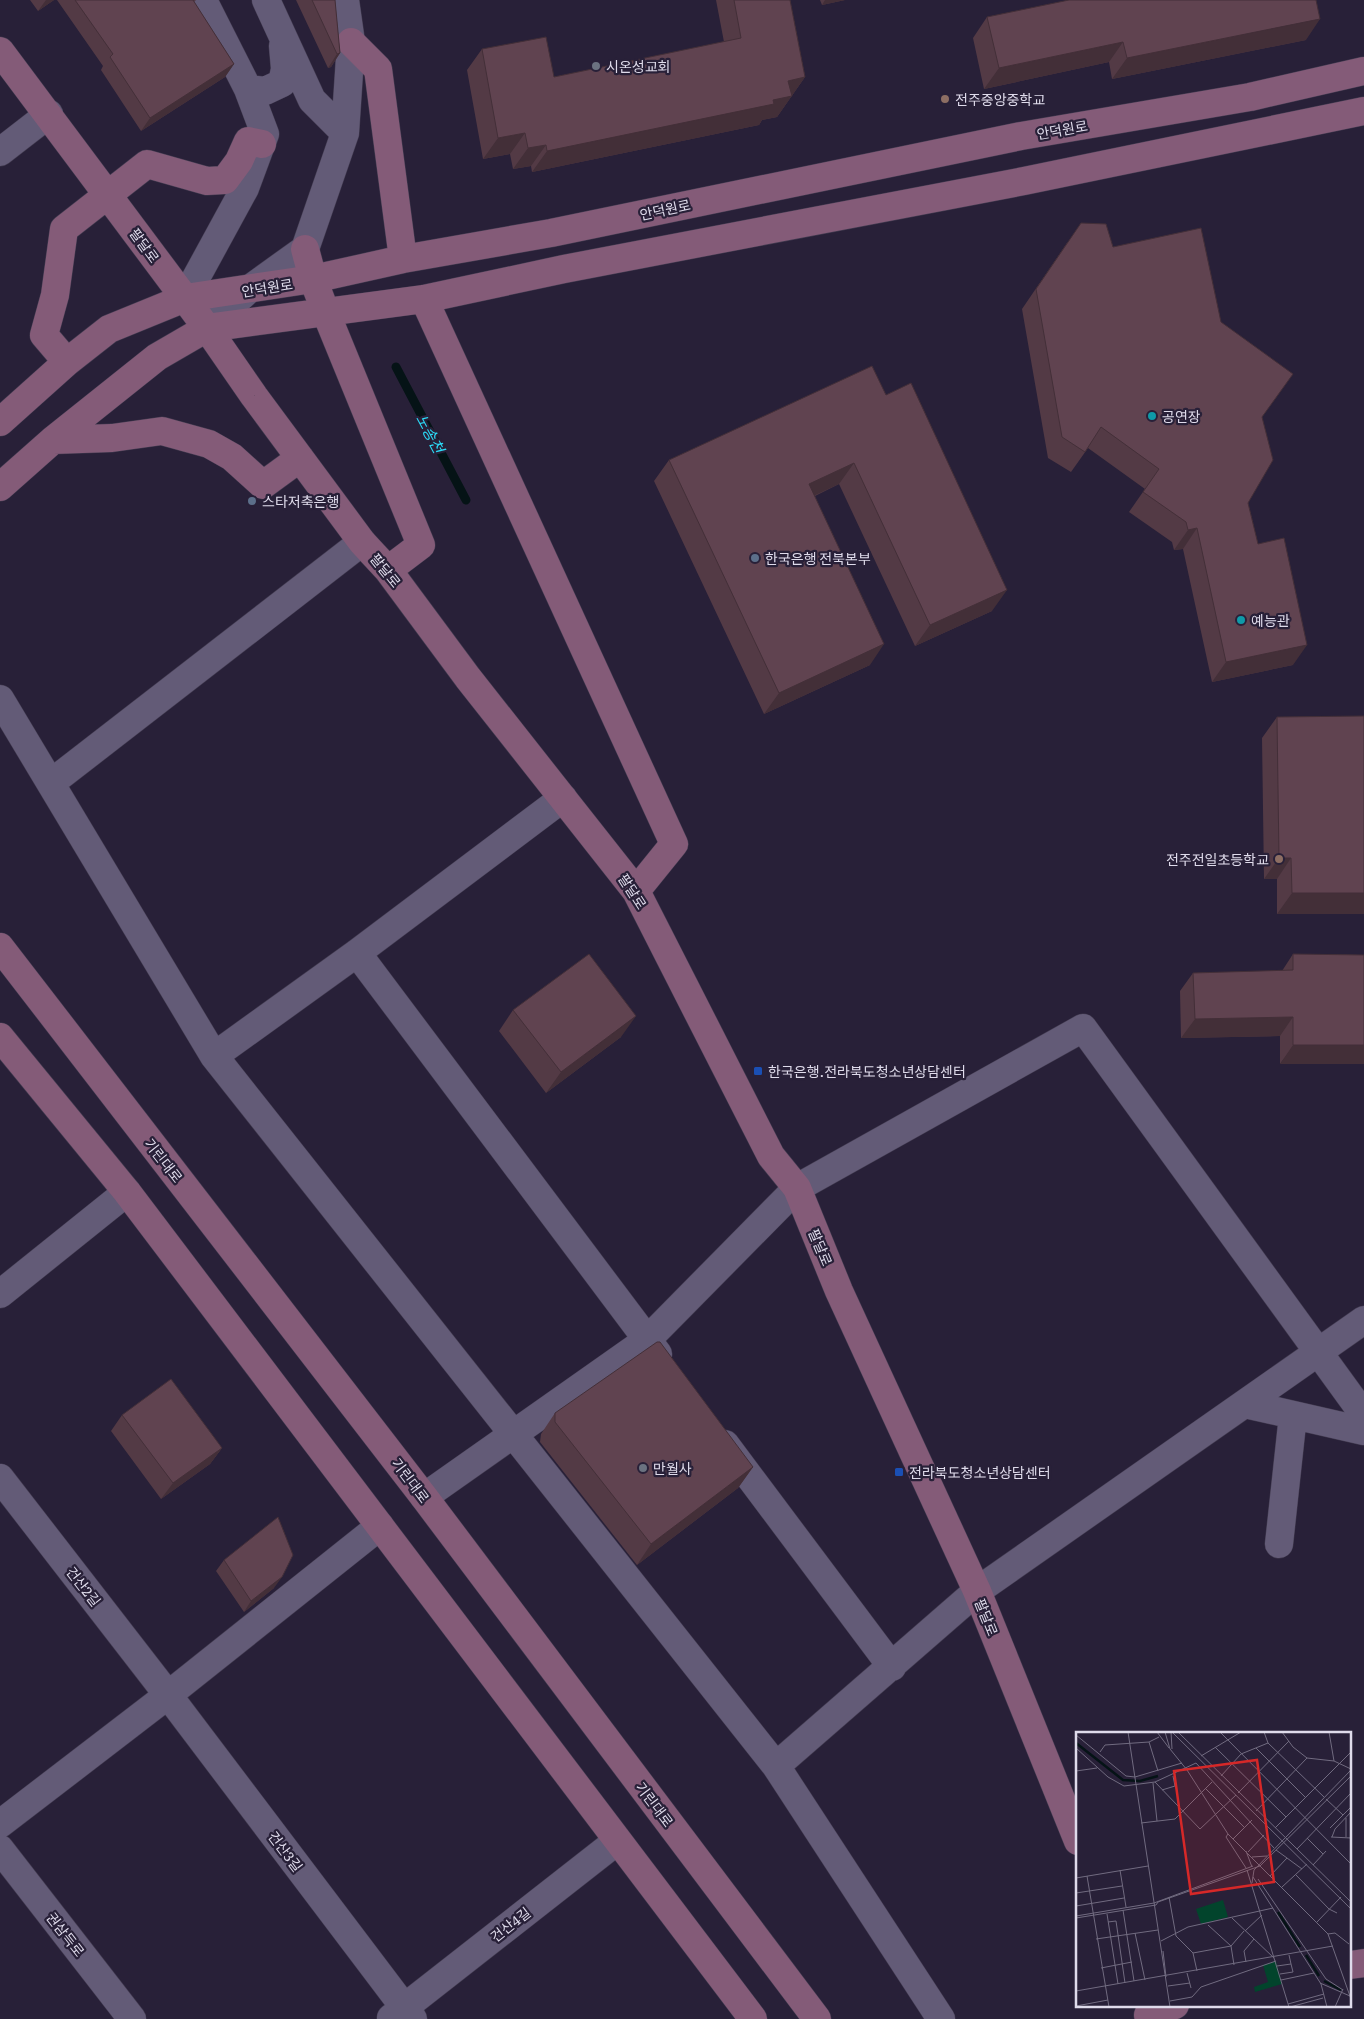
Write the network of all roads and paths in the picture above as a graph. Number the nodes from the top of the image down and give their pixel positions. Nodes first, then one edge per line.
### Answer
1 (204, 0) edge
2 (266, 0) edge
3 (345, 0) edge
4 (282, 34) junction
5 (351, 42) junction
6 (0, 51) edge
7 (1364, 71) edge
8 (248, 89) junction
9 (1364, 111) edge
10 (49, 114) junction
11 (345, 133) junction
12 (262, 144) junction
13 (0, 152) edge
14 (107, 193) junction
15 (305, 248) junction
16 (403, 259) junction
17 (313, 279) junction
18 (248, 290) junction
19 (185, 298) junction
20 (424, 299) junction
21 (326, 313) junction
22 (207, 328) junction
23 (67, 362) junction
24 (0, 422) edge
25 (53, 440) junction
26 (300, 458) junction
27 (0, 487) edge
28 (362, 542) junction
29 (388, 570) junction
30 (0, 699) edge
31 (51, 783) junction
32 (563, 798) junction
33 (636, 891) junction
34 (0, 947) edge
35 (357, 953) junction
36 (0, 1037) edge
37 (214, 1056) junction
38 (796, 1188) junction
39 (127, 1192) junction
40 (0, 1294) edge
41 (1364, 1320) edge
42 (647, 1340) junction
43 (1318, 1352) junction
44 (671, 1372) edge
45 (1245, 1404) junction
46 (1293, 1415) junction
47 (1364, 1415) edge
48 (713, 1428) edge
49 (1364, 1431) edge
50 (514, 1435) junction
51 (0, 1478) edge
52 (424, 1496) junction
53 (380, 1526) junction
54 (1279, 1544) dead end
55 (977, 1592) junction
56 (892, 1667) junction
57 (168, 1695) junction
58 (776, 1766) junction
59 (0, 1824) edge
60 (1076, 1836) edge
61 (616, 1841) junction
62 (0, 1848) edge
63 (1172, 2006) edge
64 (402, 2015) edge
65 (1147, 2015) edge
66 (132, 2019) edge
67 (753, 2019) edge
68 (817, 2019) edge
69 (941, 2019) edge

1 - 8 street
2 - 4 street
3 - 5 street
4 - 8 street
4 - 11 street
5 - 11 street
5 - 16 street
6 - 10 street, 팔달로
7 - 16 street, 안덕원로
8 - 12 street
9 - 20 street
10 - 13 street
10 - 14 street, 팔달로
11 - 15 street
12 - 14 street
12 - 19 street
14 - 19 street, 팔달로
14 - 23 street
15 - 17 street
15 - 18 street
16 - 17 street, 안덕원로
17 - 18 street, 안덕원로
17 - 21 street
18 - 19 street, 안덕원로
18 - 22 street
19 - 22 street, 팔달로
19 - 23 street, 안덕원로
20 - 21 street
20 - 33 street
21 - 22 street
21 - 29 street
22 - 25 street
22 - 26 street, 팔달로
23 - 24 street, 안덕원로
25 - 26 street
25 - 27 street
26 - 28 street, 팔달로
28 - 29 street, 팔달로
28 - 31 street
29 - 32 street, 팔달로
30 - 31 street
31 - 37 street
32 - 33 street, 팔달로
32 - 35 street
33 - 38 street, 팔달로
34 - 52 street, 기린대로
35 - 37 street
35 - 42 street
36 - 39 street
37 - 50 street
38 - 42 street
38 - 43 street
38 - 55 street, 팔달로
39 - 40 street
39 - 53 street
41 - 43 street
42 - 44 street
42 - 50 street
43 - 45 street
43 - 47 street
45 - 46 street
45 - 55 street
46 - 49 street
46 - 54 street
48 - 56 street
50 - 52 street
50 - 58 street
51 - 57 street, 건산2길
52 - 68 street, 기린대로
53 - 57 street
53 - 61 street
55 - 56 street
55 - 60 street, 팔달로
56 - 58 street
57 - 59 street
57 - 64 street, 건산3길
58 - 69 street
61 - 64 street, 건산4길
61 - 67 street
62 - 66 street, 권삼득로
63 - 65 street

